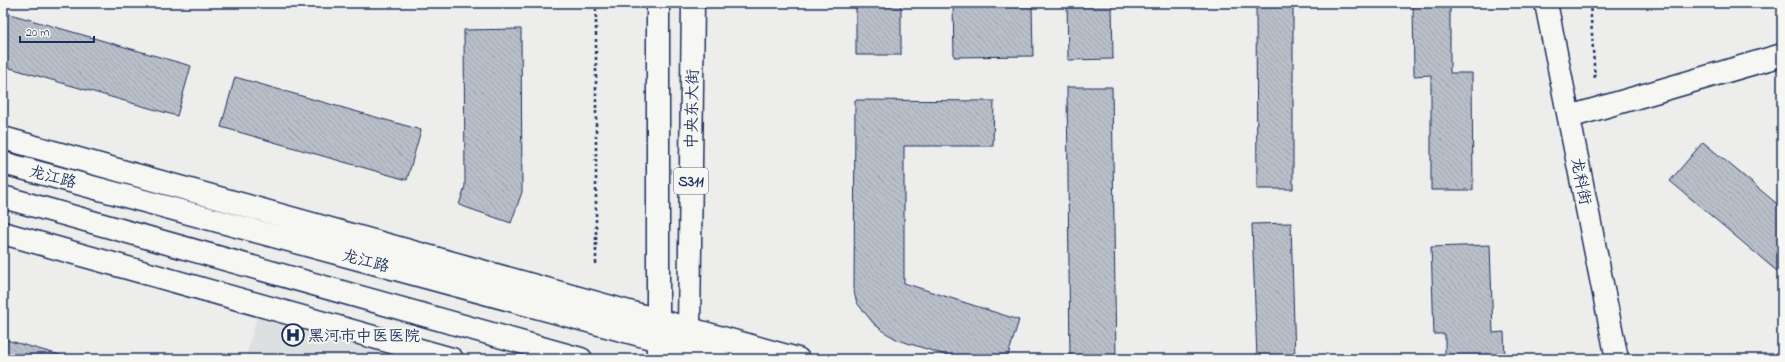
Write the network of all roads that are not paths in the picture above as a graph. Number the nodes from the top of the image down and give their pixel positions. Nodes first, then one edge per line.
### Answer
1 (658, 3) edge
2 (692, 3) edge
3 (1546, 3) edge
4 (1782, 55) edge
5 (1569, 117) junction
6 (3, 138) edge
7 (3, 163) edge
8 (3, 197) edge
9 (3, 232) edge
10 (658, 340) edge
11 (690, 345) edge
12 (452, 359) edge
13 (581, 359) edge
14 (729, 359) edge
15 (798, 359) edge
16 (1617, 359) edge

1 - 10 street
2 - 11 street, 中央东大街 / S311
3 - 5 street, 龙科街
4 - 5 street
5 - 16 street, 龙科街
6 - 10 street
7 - 10 street, 龙江路
8 - 13 street
9 - 12 street
10 - 11 street, 龙江路
11 - 14 street, 龙江路
11 - 15 street

